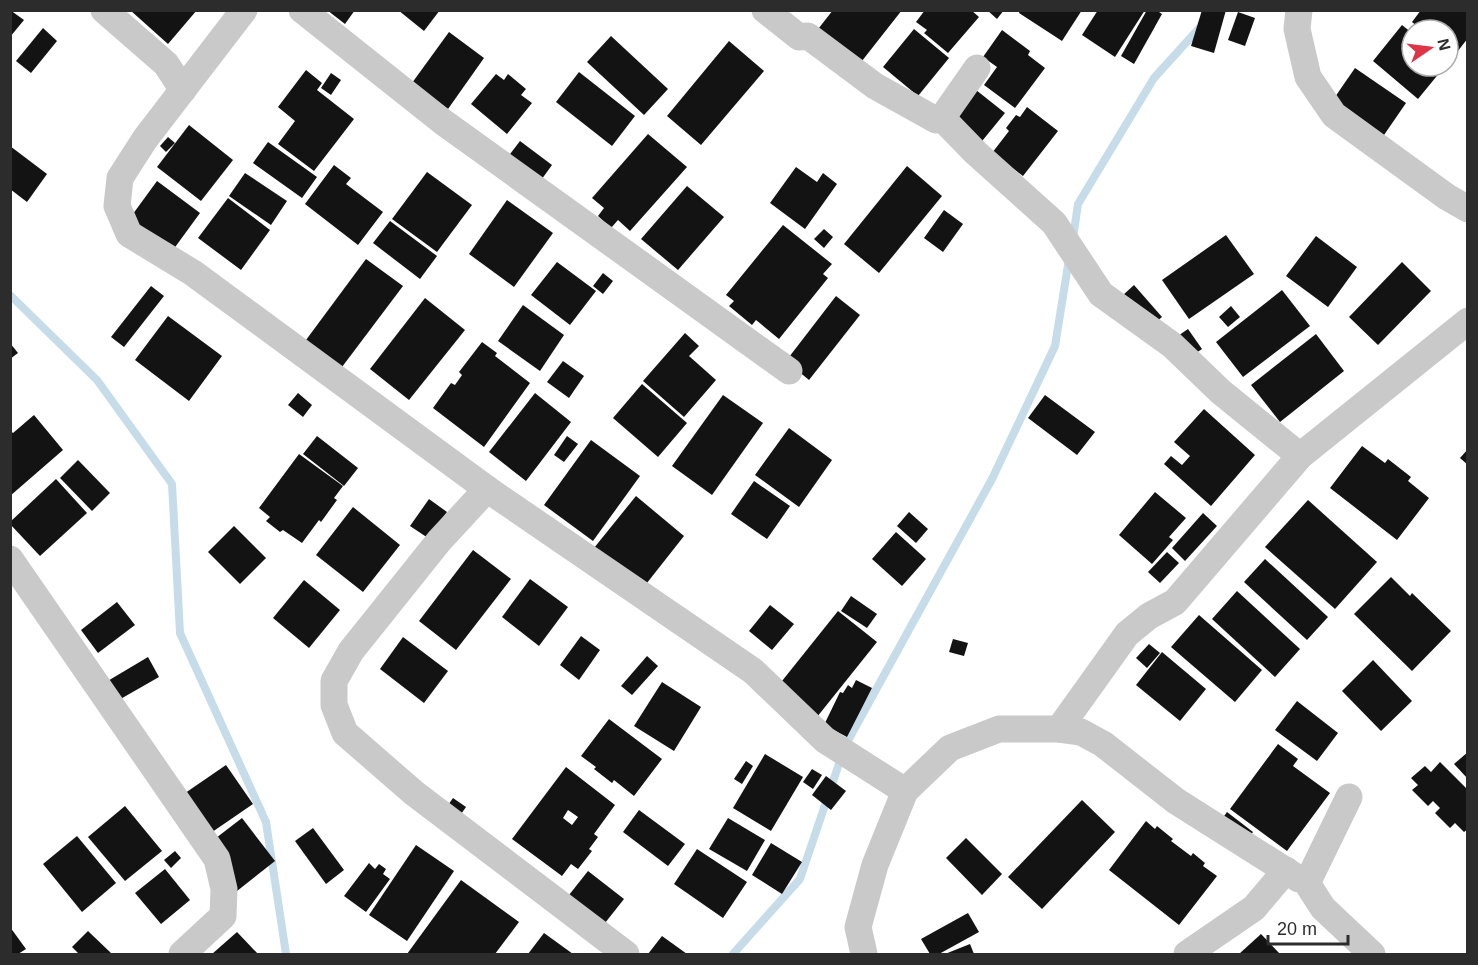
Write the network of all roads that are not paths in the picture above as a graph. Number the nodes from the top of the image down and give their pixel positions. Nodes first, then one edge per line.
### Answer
1 (104, 10) edge
2 (244, 10) edge
3 (302, 10) edge
4 (765, 10) edge
5 (1299, 10) edge
6 (977, 68) dead end
7 (183, 90) junction
8 (942, 118) junction
9 (1467, 209) edge
10 (1467, 321) edge
11 (789, 371) dead end
12 (1300, 456) junction
13 (487, 489) junction
14 (10, 559) edge
15 (1059, 729) junction
16 (905, 791) junction
17 (1349, 797) dead end
18 (1295, 875) junction
19 (182, 954) edge
20 (626, 954) edge
21 (864, 954) edge
22 (1187, 954) edge
23 (1372, 954) edge

1 - 7 street
2 - 7 street
3 - 11 street
4 - 8 street
5 - 9 street
6 - 8 street
7 - 13 street
8 - 12 street
10 - 12 street
12 - 15 street
13 - 16 street
13 - 20 street
14 - 19 street
15 - 16 street
15 - 18 street
16 - 21 street
17 - 18 street
18 - 22 street
18 - 23 street

